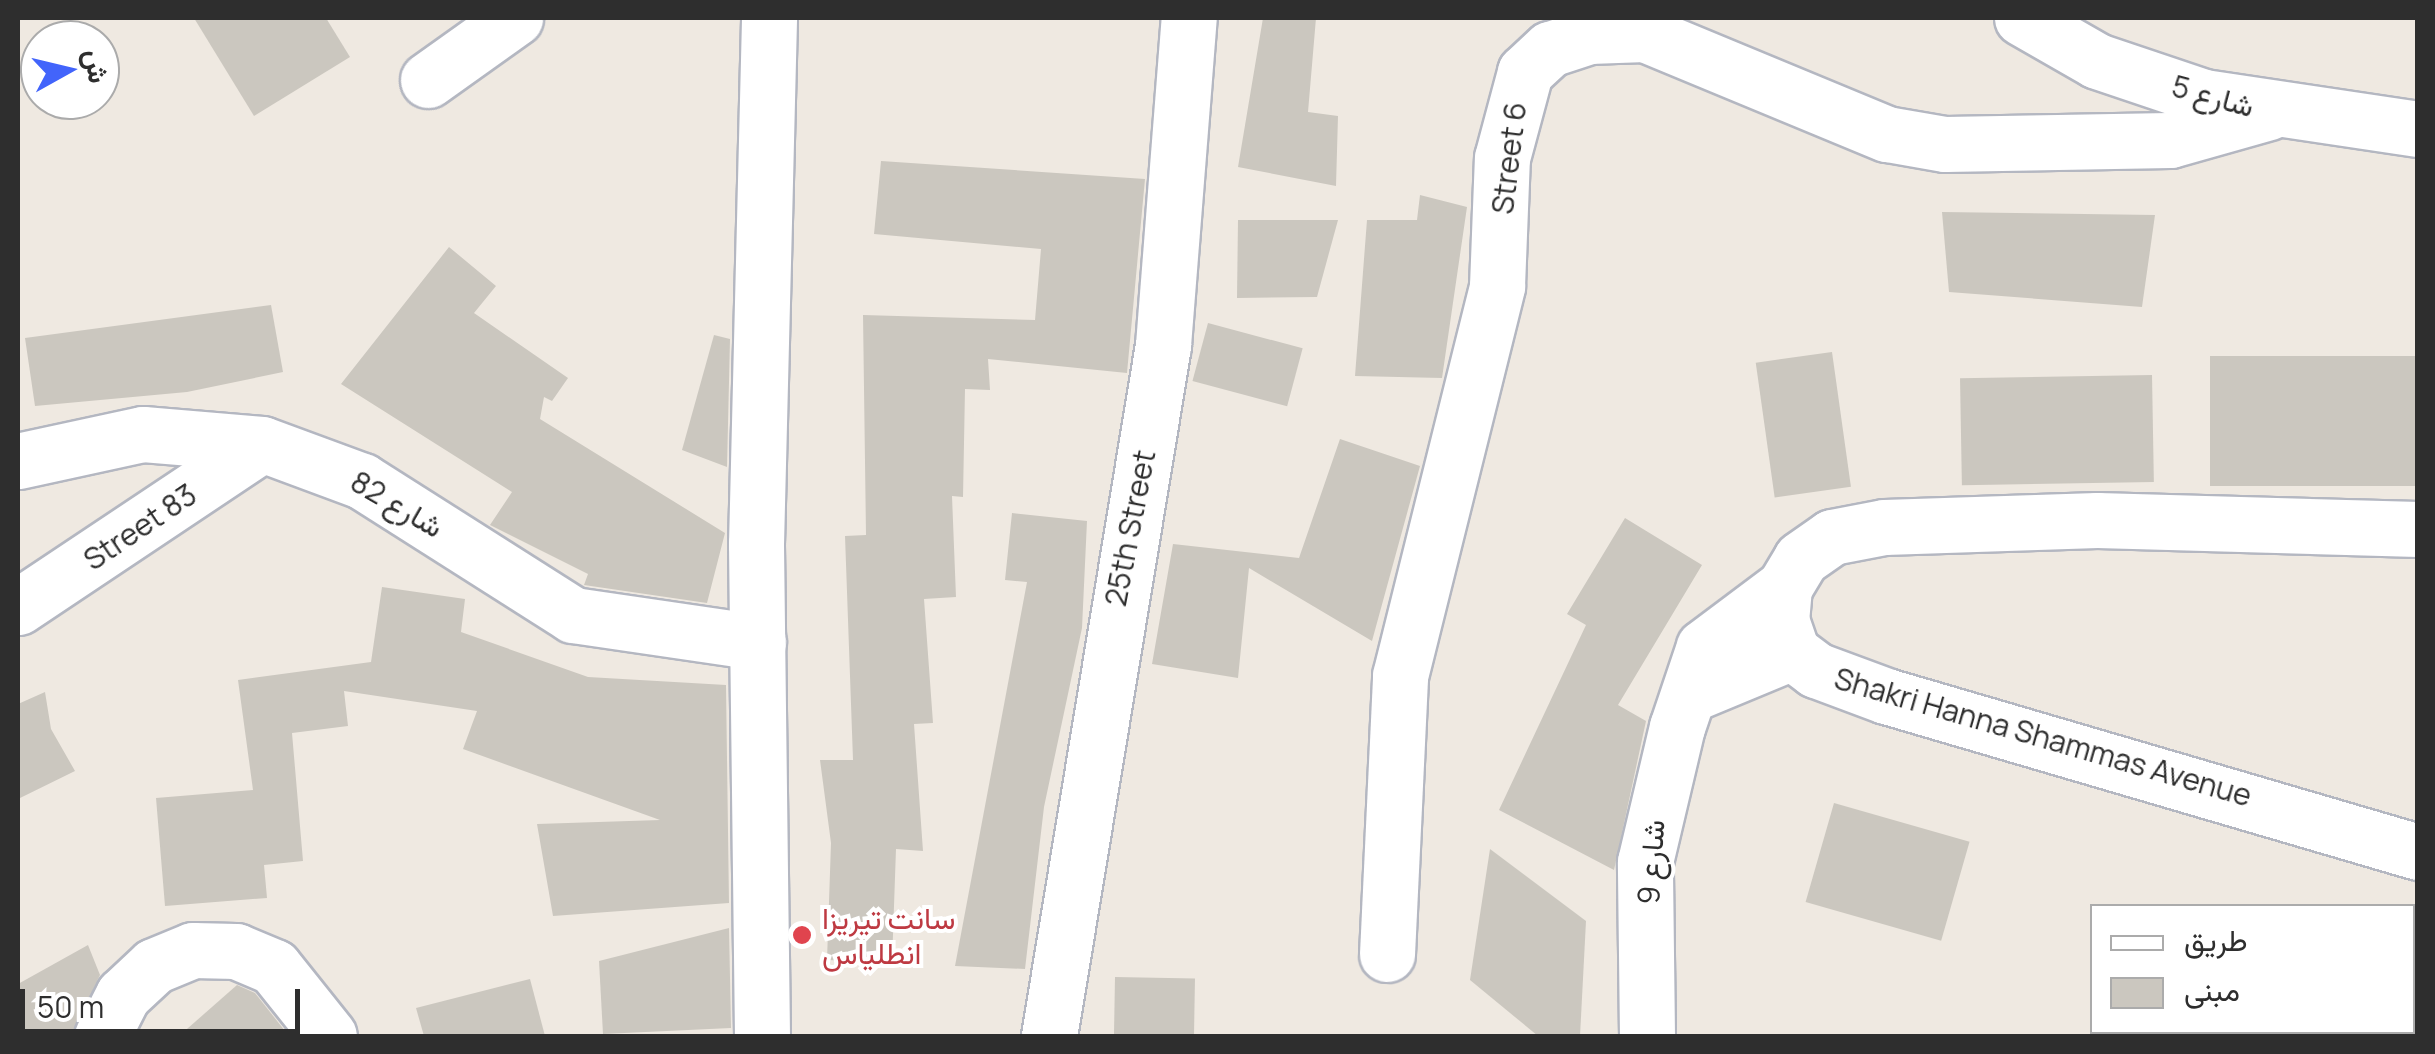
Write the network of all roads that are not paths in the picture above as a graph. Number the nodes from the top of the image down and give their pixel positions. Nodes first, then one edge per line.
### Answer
1 (515, 18) edge
2 (769, 18) edge
3 (1189, 18) edge
4 (2022, 18) edge
5 (428, 80) dead end
6 (2269, 112) junction
7 (2418, 129) edge
8 (262, 444) junction
9 (18, 460) edge
10 (2418, 529) edge
11 (1784, 587) junction
12 (18, 607) edge
13 (758, 642) junction
14 (1792, 652) junction
15 (1693, 693) junction
16 (2418, 852) edge
17 (1387, 954) dead end
18 (102, 1036) edge
19 (329, 1036) edge
20 (762, 1036) edge
21 (1048, 1036) edge
22 (1647, 1036) edge

1 - 5 street
2 - 13 street
3 - 21 street, 25th Street
4 - 6 street, شارع 5
6 - 7 street, شارع 5
6 - 17 street, Street 6
8 - 9 street, شارع 82
8 - 12 street, Street 83
8 - 13 street, شارع 82
10 - 11 street
11 - 14 street
11 - 15 street, شارع 9
13 - 20 street
14 - 15 street
14 - 16 street, Shakri Hanna Shammas Avenue
15 - 22 street, شارع 9
18 - 19 street

